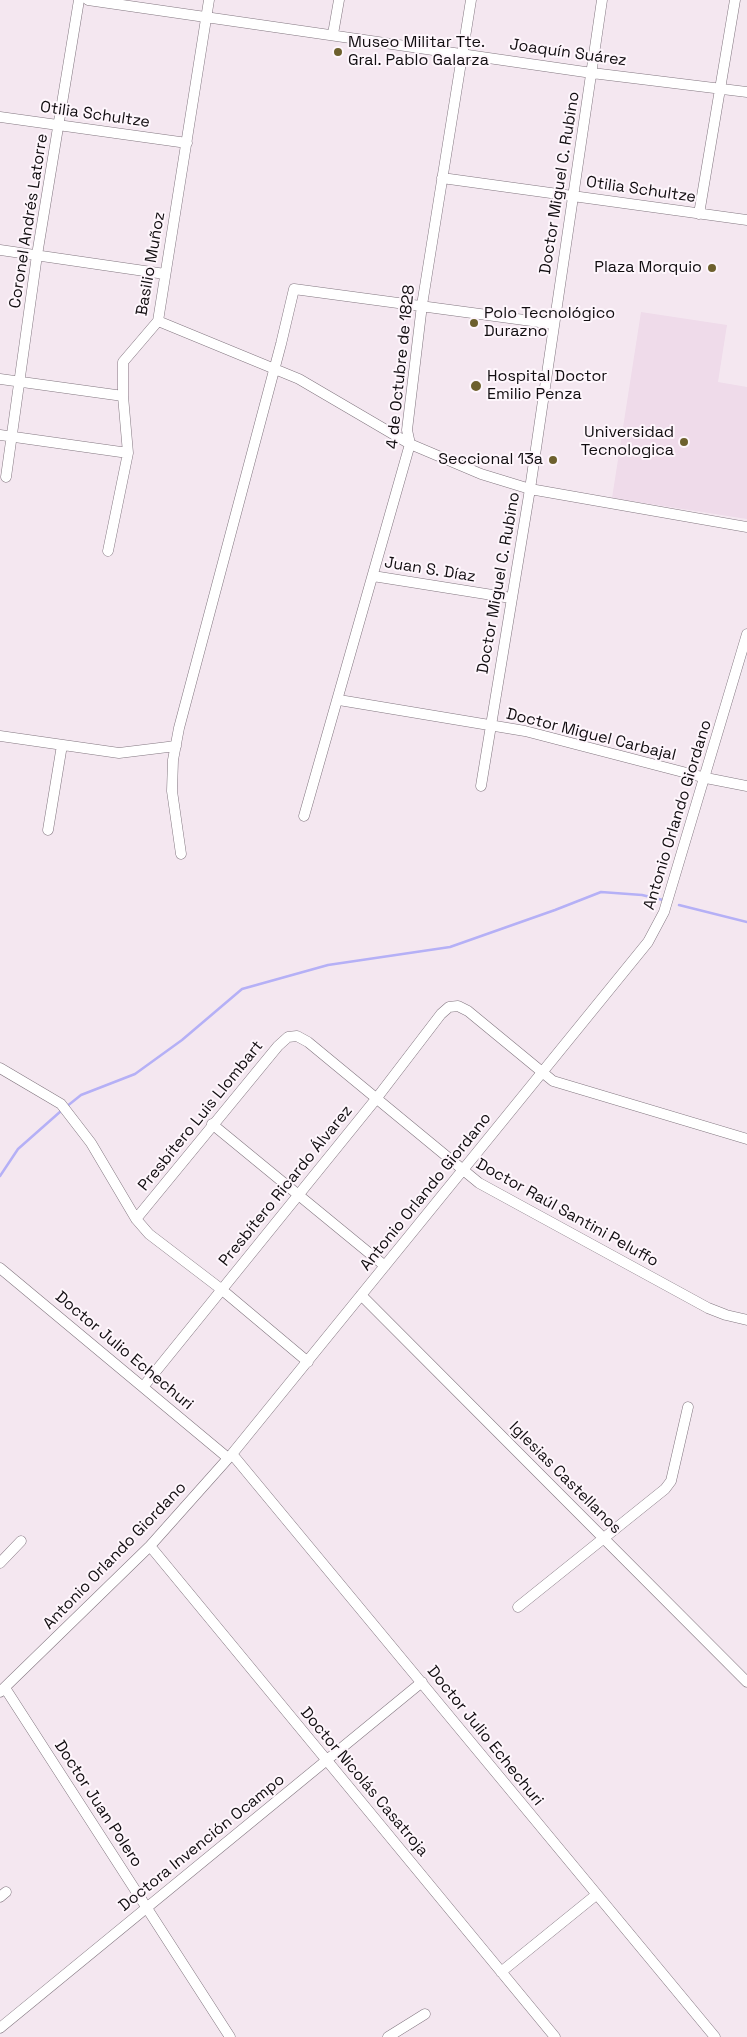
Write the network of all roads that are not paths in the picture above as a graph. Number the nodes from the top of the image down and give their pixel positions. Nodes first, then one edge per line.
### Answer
1 (79, 0) edge
2 (88, 0) edge
3 (208, 0) edge
4 (339, 0) edge
5 (471, 0) edge
6 (602, 0) edge
7 (735, 0) edge
8 (206, 18) junction
9 (333, 34) junction
10 (462, 53) junction
11 (592, 73) junction
12 (721, 88) junction
13 (747, 92) edge
14 (0, 117) edge
15 (59, 126) junction
16 (187, 143) junction
17 (442, 178) junction
18 (574, 196) junction
19 (700, 214) junction
20 (747, 220) edge
21 (0, 250) edge
22 (37, 255) junction
23 (165, 274) junction
24 (422, 305) junction
25 (158, 321) junction
26 (554, 324) junction
27 (273, 369) junction
28 (0, 379) edge
29 (20, 382) junction
30 (123, 396) junction
31 (0, 435) edge
32 (12, 437) junction
33 (410, 444) junction
34 (128, 453) junction
35 (6, 477) dead end
36 (530, 489) junction
37 (747, 527) edge
38 (108, 551) dead end
39 (373, 576) junction
40 (511, 598) junction
41 (747, 634) edge
42 (744, 658) edge
43 (339, 700) junction
44 (490, 726) junction
45 (0, 736) edge
46 (62, 745) junction
47 (176, 746) junction
48 (706, 778) junction
49 (481, 786) dead end
50 (747, 786) edge
51 (304, 816) dead end
52 (48, 830) dead end
53 (181, 854) dead end
54 (292, 1036) joint
55 (0, 1068) edge
56 (542, 1074) junction
57 (376, 1099) junction
58 (212, 1124) junction
59 (747, 1139) edge
60 (463, 1172) junction
61 (298, 1195) junction
62 (136, 1219) junction
63 (385, 1266) junction
64 (0, 1268) edge
65 (220, 1289) junction
66 (361, 1295) junction
67 (747, 1320) edge
68 (308, 1362) junction
69 (143, 1387) junction
70 (688, 1407) dead end
71 (230, 1456) junction
72 (605, 1538) junction
73 (22, 1541) dead end
74 (150, 1546) junction
75 (0, 1563) edge
76 (518, 1607) dead end
77 (422, 1682) junction
78 (747, 1682) edge
79 (2, 1690) edge
80 (327, 1760) junction
81 (596, 1895) junction
82 (147, 1908) junction
83 (501, 1972) junction
84 (425, 2014) dead end
85 (0, 2028) edge
86 (230, 2037) edge
87 (388, 2037) edge
88 (555, 2037) edge
89 (715, 2037) edge

1 - 15 street, Coronel Andrés Latorre
2 - 8 street, Joaquín Suárez
3 - 8 street, Basilio Muñoz
4 - 9 street
5 - 10 street, 4 de Octubre de 1828
6 - 11 street, Doctor Miguel C. Rubino
7 - 12 street
8 - 9 street, Joaquín Suárez
8 - 16 street, Basilio Muñoz
9 - 10 street, Joaquín Suárez
10 - 11 street, Joaquín Suárez
10 - 17 street, 4 de Octubre de 1828
11 - 12 street, Joaquín Suárez
11 - 18 street, Doctor Miguel C. Rubino
12 - 13 street, Joaquín Suárez
12 - 19 street
14 - 15 street, Otilia Schultze
15 - 16 street, Otilia Schultze
15 - 22 street, Coronel Andrés Latorre
16 - 23 street, Basilio Muñoz
17 - 18 street, Otilia Schultze
17 - 24 street, 4 de Octubre de 1828
18 - 19 street, Otilia Schultze
18 - 26 street, Doctor Miguel C. Rubino
19 - 20 street, Otilia Schultze
21 - 22 street
22 - 23 street
22 - 29 street, Coronel Andrés Latorre
23 - 25 street, Basilio Muñoz
24 - 26 street
24 - 27 street
24 - 33 street, 4 de Octubre de 1828
25 - 27 street
25 - 30 street, Basilio Muñoz
26 - 36 street, Doctor Miguel C. Rubino
27 - 33 street
27 - 47 street
28 - 29 street
29 - 30 street
29 - 32 street, Coronel Andrés Latorre
30 - 34 street, Basilio Muñoz
31 - 32 street
32 - 34 street
32 - 35 street, Coronel Andrés Latorre
33 - 36 street
33 - 39 street, 4 de Octubre de 1828
34 - 38 street, Basilio Muñoz
36 - 37 street
36 - 40 street, Doctor Miguel C. Rubino
39 - 40 street, Juan S. Díaz
39 - 43 street, 4 de Octubre de 1828
40 - 44 street, Doctor Miguel C. Rubino
41 - 42 street, Antonio Orlando Giordano
42 - 48 street, Antonio Orlando Giordano
43 - 44 street, Doctor Miguel Carbajal
43 - 51 street, 4 de Octubre de 1828
44 - 48 street, Doctor Miguel Carbajal
44 - 49 street, Doctor Miguel C. Rubino
45 - 46 street
46 - 47 street
46 - 52 street
47 - 53 street
48 - 50 street, Doctor Miguel Carbajal
48 - 56 street, Antonio Orlando Giordano
54 - 57 street, Doctor Raúl Santini Peluffo
54 - 58 street, Presbítero Luis Llombart
55 - 62 street
56 - 57 street, Presbítero Ricardo Álvarez
56 - 59 street
56 - 60 street, Antonio Orlando Giordano
57 - 60 street, Doctor Raúl Santini Peluffo
57 - 61 street, Presbítero Ricardo Álvarez
58 - 61 street
58 - 62 street, Presbítero Luis Llombart
60 - 63 street, Antonio Orlando Giordano
60 - 67 street, Doctor Raúl Santini Peluffo
61 - 63 street
61 - 65 street, Presbítero Ricardo Álvarez
62 - 65 street
63 - 66 street, Antonio Orlando Giordano
64 - 69 street, Doctor Julio Echechuri
65 - 68 street
65 - 69 street, Presbítero Ricardo Álvarez
66 - 68 street, Antonio Orlando Giordano
66 - 72 street, Iglesias Castellanos
68 - 71 street, Antonio Orlando Giordano
69 - 71 street, Doctor Julio Echechuri
70 - 72 street
71 - 74 street, Antonio Orlando Giordano
71 - 77 street, Doctor Julio Echechuri
72 - 76 street
72 - 78 street, Iglesias Castellanos
73 - 75 street
74 - 79 street, Antonio Orlando Giordano
74 - 80 street, Doctor Nicolás Casatroja
77 - 80 street, Doctora Invención Ocampo
77 - 81 street, Doctor Julio Echechuri
79 - 82 street, Doctor Juan Polero
80 - 82 street, Doctora Invención Ocampo
80 - 83 street, Doctor Nicolás Casatroja
81 - 83 street
81 - 89 street, Doctor Julio Echechuri
82 - 85 street, Doctora Invención Ocampo
82 - 86 street, Doctor Juan Polero
83 - 88 street, Doctor Nicolás Casatroja
84 - 87 street

